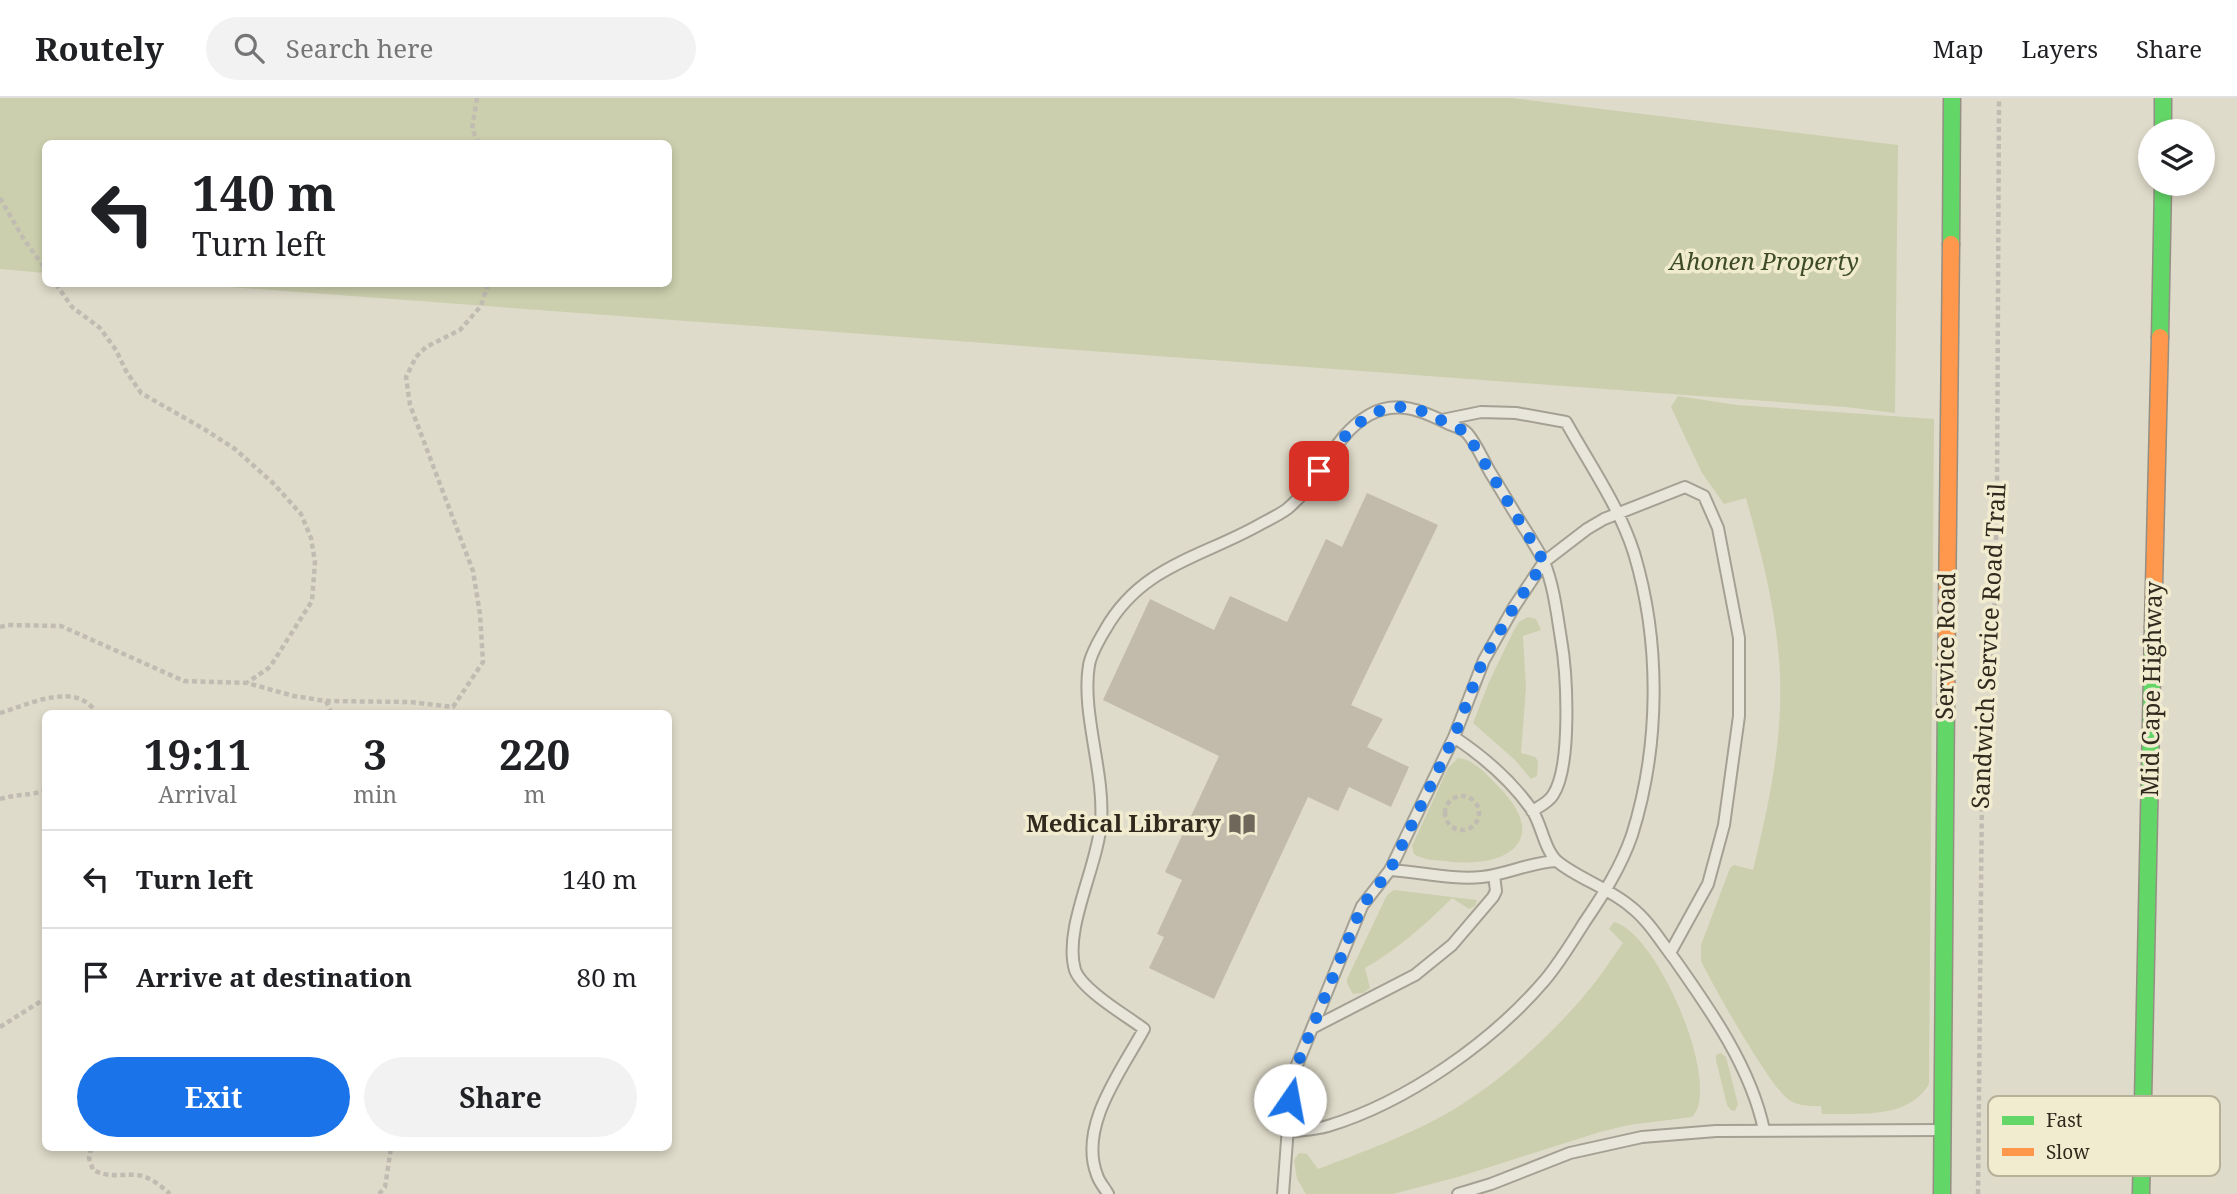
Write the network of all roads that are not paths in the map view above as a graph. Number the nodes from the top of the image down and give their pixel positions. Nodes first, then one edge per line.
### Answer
1 (1952, 98) edge
2 (2163, 98) edge
3 (2163, 119) edge
4 (2163, 196) edge
5 (1442, 420) junction
6 (1619, 512) junction
7 (1544, 562) junction
8 (1454, 737) junction
9 (1532, 811) junction
10 (1557, 861) junction
11 (1390, 870) junction
12 (1494, 875) junction
13 (1606, 889) junction
14 (1670, 953) junction
15 (1314, 1027) junction
16 (2143, 1096) edge
17 (1763, 1130) junction
18 (1942, 1130) junction
19 (1286, 1132) junction
20 (2141, 1176) edge
21 (1108, 1194) edge
22 (1283, 1194) edge
23 (1458, 1194) edge
24 (1942, 1194) edge
25 (2141, 1194) edge

1 - 18 main road, Service Road
2 - 3 main road
4 - 16 main road, Mid Cape Highway
5 - 6 lane
5 - 7 lane
5 - 21 lane
6 - 7 lane
6 - 13 lane
6 - 14 lane
7 - 8 lane
7 - 9 lane
8 - 9 lane
8 - 11 lane
9 - 10 lane
10 - 12 lane
10 - 13 lane
11 - 12 lane
11 - 15 lane
12 - 15 lane
13 - 14 lane
13 - 19 lane
14 - 17 lane
15 - 19 lane
17 - 18 lane
17 - 23 lane
18 - 24 main road, Service Road
19 - 22 lane
20 - 25 main road, Mid Cape Highway

